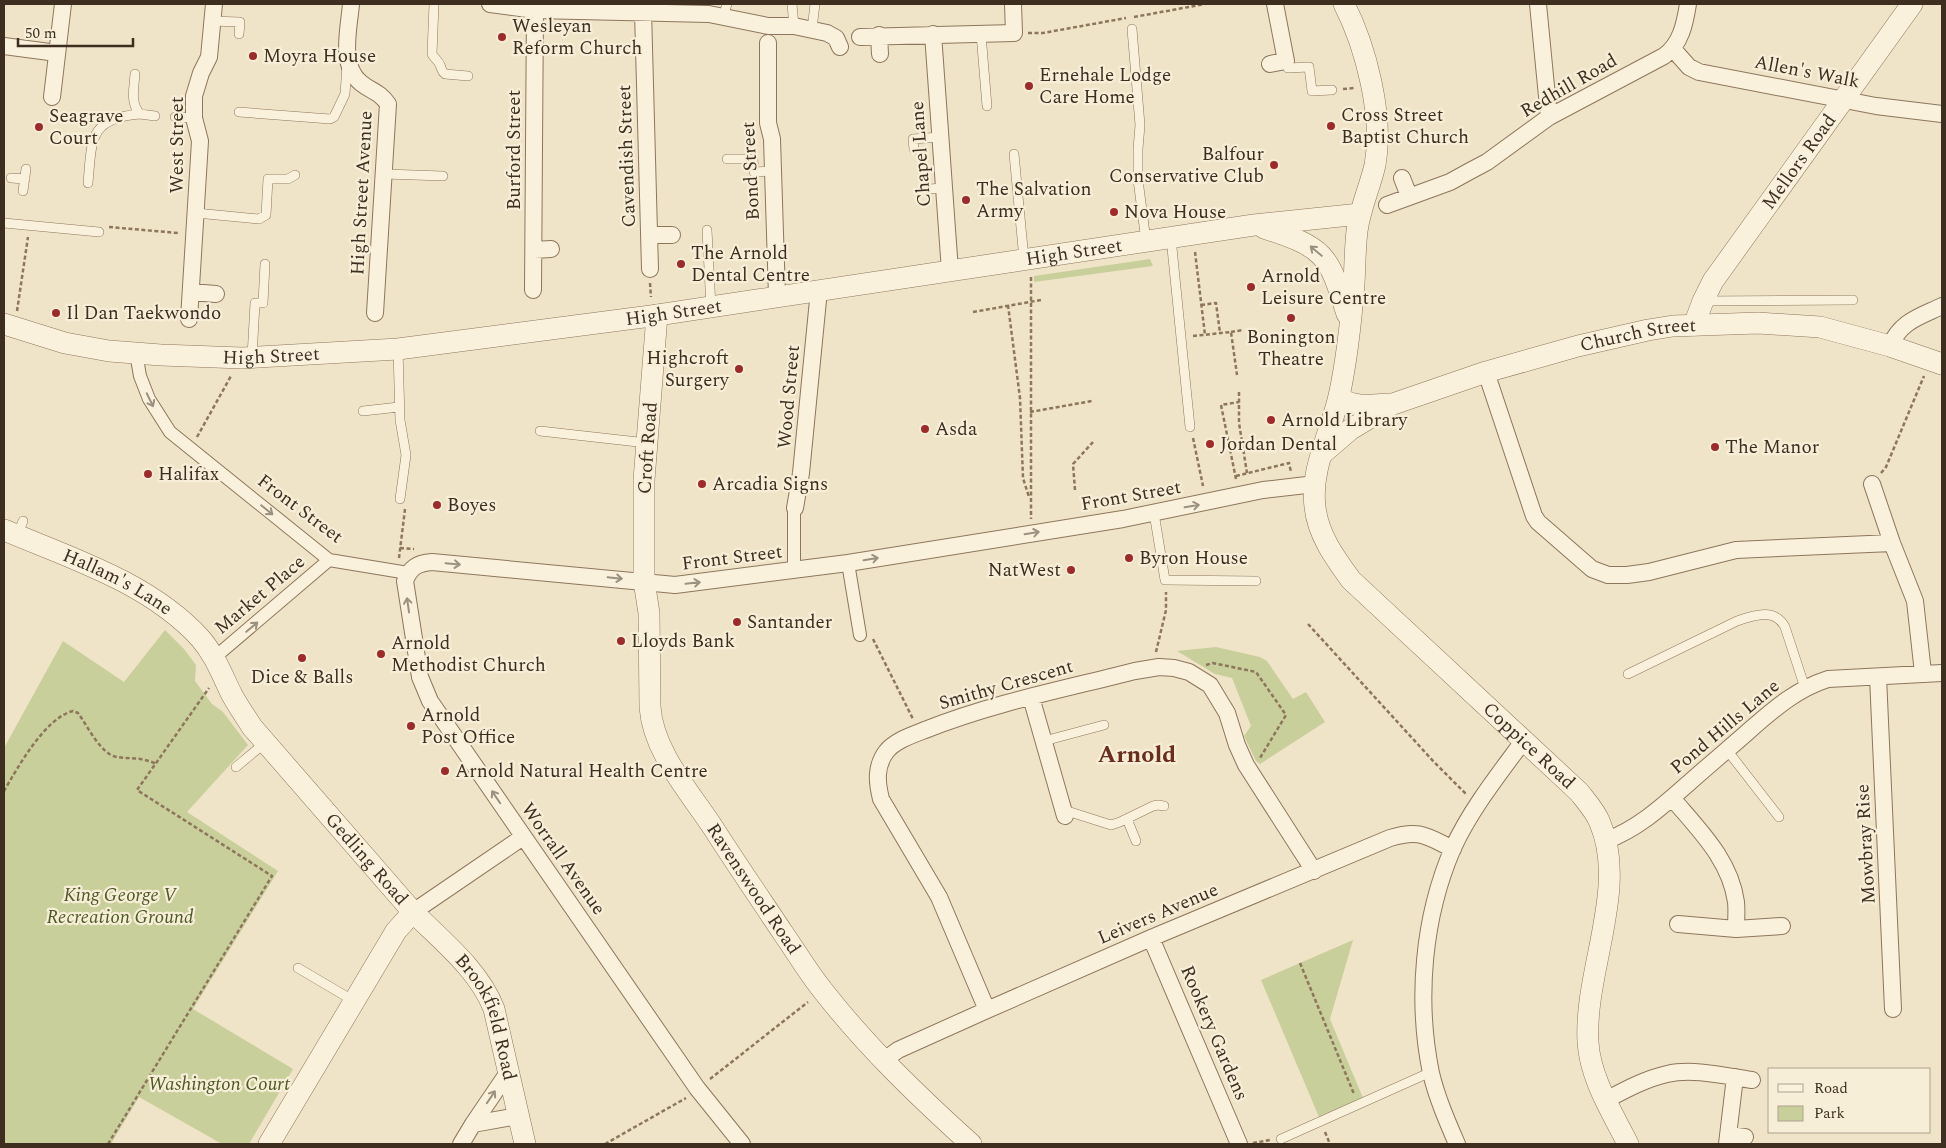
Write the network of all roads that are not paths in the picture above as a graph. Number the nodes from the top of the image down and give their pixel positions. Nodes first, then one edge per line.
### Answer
1 (63, 4) edge
2 (214, 4) edge
3 (351, 4) edge
4 (434, 4) edge
5 (490, 4) edge
6 (792, 4) edge
7 (815, 4) edge
8 (1014, 4) edge
9 (1275, 4) edge
10 (1344, 4) edge
11 (1538, 4) edge
12 (1688, 4) edge
13 (1912, 4) edge
14 (535, 7) edge
15 (725, 10) edge
16 (643, 12) junction
17 (212, 20) junction
18 (794, 26) junction
19 (812, 29) junction
20 (1132, 29) dead end
21 (240, 34) dead end
22 (933, 34) junction
23 (981, 34) junction
24 (879, 35) junction
25 (860, 37) dead end
26 (4, 46) edge
27 (840, 47) dead end
28 (1674, 50) junction
29 (773, 52) dead end
30 (57, 53) junction
31 (880, 54) dead end
32 (347, 61) junction
33 (1278, 62) joint
34 (135, 74) dead end
35 (468, 76) dead end
36 (1332, 90) dead end
37 (52, 97) dead end
38 (1844, 99) junction
39 (987, 106) dead end
40 (239, 112) dead end
41 (140, 114) junction
42 (1942, 114) edge
43 (155, 116) dead end
44 (1549, 116) junction
45 (175, 117) dead end
46 (194, 118) junction
47 (940, 137) junction
48 (914, 149) dead end
49 (1014, 154) dead end
50 (727, 159) dead end
51 (26, 168) dead end
52 (773, 172) junction
53 (385, 174) junction
54 (295, 175) dead end
55 (443, 176) dead end
56 (12, 178) dead end
57 (1402, 178) dead end
58 (25, 179) junction
59 (88, 183) dead end
60 (23, 191) dead end
61 (1409, 196) junction
62 (1387, 205) dead end
63 (196, 213) junction
64 (1360, 214) junction
65 (4, 223) edge
66 (1254, 225) junction
67 (707, 230) dead end
68 (98, 232) road end
69 (649, 235) junction
70 (672, 235) dead end
71 (1182, 236) junction
72 (1146, 241) junction
73 (534, 250) junction
74 (551, 250) dead end
75 (1027, 258) junction
76 (265, 264) dead end
77 (650, 269) road end
78 (950, 271) junction
79 (533, 290) dead end
80 (819, 290) junction
81 (192, 292) junction
82 (216, 294) dead end
83 (778, 296) junction
84 (1853, 300) dead end
85 (1703, 301) junction
86 (1942, 306) edge
87 (711, 307) junction
88 (375, 313) dead end
89 (654, 316) junction
90 (189, 319) dead end
91 (1694, 325) junction
92 (9, 326) edge
93 (1350, 326) junction
94 (1890, 346) junction
95 (398, 349) junction
96 (136, 353) junction
97 (247, 357) junction
98 (1937, 362) edge
99 (1486, 372) junction
100 (1340, 391) junction
101 (1393, 404) junction
102 (399, 407) junction
103 (363, 412) dead end
104 (1190, 427) road end
105 (540, 431) dead end
106 (647, 443) junction
107 (1323, 453) junction
108 (1316, 484) junction
109 (1872, 484) road end
110 (400, 499) dead end
111 (795, 508) joint
112 (1154, 513) junction
113 (14, 529) edge
114 (1892, 542) junction
115 (329, 560) junction
116 (848, 563) junction
117 (794, 570) junction
118 (408, 573) junction
119 (644, 581) junction
120 (1256, 581) dead end
121 (860, 635) dead end
122 (218, 664) junction
123 (1942, 673) edge
124 (1628, 674) dead end
125 (1923, 674) junction
126 (1878, 676) junction
127 (1805, 688) junction
128 (1031, 697) junction
129 (1104, 726) dead end
130 (1524, 740) junction
131 (1044, 741) junction
132 (266, 742) junction
133 (1727, 750) junction
134 (236, 767) dead end
135 (1672, 798) junction
136 (1164, 806) dead end
137 (1064, 813) joint
138 (1779, 817) dead end
139 (1127, 819) junction
140 (523, 837) junction
141 (1136, 841) dead end
142 (1605, 841) junction
143 (1453, 849) junction
144 (1314, 871) junction
145 (413, 912) junction
146 (1678, 924) dead end
147 (1782, 926) dead end
148 (1736, 929) junction
149 (1151, 938) junction
150 (298, 968) dead end
151 (354, 1001) junction
152 (1894, 1009) dead end
153 (988, 1010) junction
154 (883, 1061) junction
155 (509, 1071) junction
156 (1431, 1072) junction
157 (1735, 1077) junction
158 (1752, 1080) dead end
159 (1606, 1100) junction
160 (518, 1116) junction
161 (472, 1124) junction
162 (1280, 1139) road end
163 (1733, 1139) edge
164 (269, 1144) edge
165 (461, 1144) edge
166 (524, 1144) edge
167 (742, 1144) edge
168 (971, 1144) edge
169 (1246, 1144) edge
170 (1457, 1144) edge
171 (1628, 1144) edge

1 - 30 street
2 - 17 street, West Street
3 - 32 street
4 - 35 lane
5 - 14 street
6 - 18 lane
7 - 19 lane
8 - 23 street
9 - 33 street
10 - 64 street, Coppice Road
11 - 44 street
12 - 28 street
13 - 38 street, Mellors Road
14 - 16 street
14 - 73 street, Burford Street
15 - 16 street
15 - 18 street
16 - 69 street, Cavendish Street
17 - 21 lane
17 - 46 street, West Street
18 - 19 street
19 - 27 street
20 - 72 lane
22 - 23 street
22 - 24 street
22 - 47 street, Chapel Lane
23 - 39 lane
24 - 25 street
24 - 31 street
26 - 30 street
28 - 38 street, Allen's Walk
28 - 44 street, Redhill Road
29 - 52 street, Bond Street
30 - 37 street
32 - 40 lane
32 - 53 street, High Street Avenue
33 - 36 lane
34 - 41 lane
38 - 42 street, Allen's Walk
38 - 85 street, Mellors Road
41 - 43 lane
41 - 59 lane
44 - 61 street, Redhill Road
45 - 46 lane
46 - 63 street, West Street
47 - 48 lane
47 - 78 street, Chapel Lane
49 - 75 lane
50 - 52 lane
51 - 58 lane
52 - 83 street, Bond Street
53 - 55 lane
53 - 88 street, High Street Avenue
54 - 63 lane
56 - 58 lane
57 - 61 street
58 - 60 lane
61 - 62 street, Redhill Road
63 - 81 street, West Street
64 - 66 street, High Street
64 - 93 street, Coppice Road
65 - 68 lane
66 - 71 street, High Street
93 -> 66 street, High Street
67 - 87 lane
69 - 70 street
69 - 77 street, Cavendish Street
71 - 72 street, High Street
71 - 104 lane
72 - 75 street, High Street
73 - 74 street
73 - 79 street, Burford Street
75 - 78 street, High Street
76 - 97 lane
78 - 80 street, High Street
80 - 83 street, High Street
80 - 111 street, Wood Street
81 - 82 street
81 - 90 street, West Street
83 - 87 street, High Street
84 - 85 lane, Church Street
85 - 91 street, Mellors Road
86 - 94 street
87 - 89 street, High Street
89 - 95 street, High Street
89 - 106 street, Croft Road
91 - 94 street, Church Street
91 - 99 street, Church Street
92 - 96 street, High Street
93 - 100 street, Coppice Road
94 - 98 street, Church Street
95 - 97 street, High Street
95 - 102 lane
96 - 97 street, High Street
96 -> 115 street, Front Street
99 - 101 street, Church Street
99 - 114 street
100 - 101 street, Church Street
100 - 107 street, Coppice Road
101 - 107 street, Church Street
102 - 103 lane
102 - 110 lane
105 - 106 lane
106 - 119 street, Croft Road
107 - 108 street, Coppice Road
112 -> 108 street, Front Street
108 - 130 street, Coppice Road
109 - 114 street
111 - 117 street
116 -> 112 street, Front Street
112 - 120 lane
113 - 122 street, Hallam's Lane
114 - 125 street
115 - 118 street, Front Street
122 -> 115 street, Market Place
116 - 117 street, Front Street
116 - 121 street
119 -> 117 street, Front Street
118 -> 119 street, Front Street
140 -> 118 street, Worrall Avenue
119 - 154 street, Ravenswood Road
122 - 132 street, Gedling Road
123 - 125 street, Pond Hills Lane
124 - 127 lane
125 - 126 street, Pond Hills Lane
126 - 127 street, Pond Hills Lane
126 - 152 street, Mowbray Rise
127 - 133 street, Pond Hills Lane
128 - 131 street
128 - 144 street, Smithy Crescent
128 - 153 street, Smithy Crescent
129 - 131 lane
130 - 142 street, Coppice Road
130 - 143 street
131 - 137 street
132 - 134 lane
132 - 145 street, Gedling Road
133 - 135 street, Pond Hills Lane
133 - 138 lane
135 - 142 street, Pond Hills Lane
135 - 148 street
136 - 139 lane
137 - 139 lane
139 - 141 lane
140 - 145 street
140 - 167 street, Worrall Avenue
142 - 159 street, Coppice Road
143 - 144 street, Leivers Avenue
143 - 156 street
144 - 149 street, Leivers Avenue
145 - 151 street, Gedling Road
145 - 155 street, Brookfield Road
146 - 148 street
147 - 148 street
149 - 153 street, Leivers Avenue
149 - 169 street, Rookery Gardens
150 - 151 lane
151 - 164 street, Gedling Road
153 - 154 street, Leivers Avenue
154 - 168 street, Ravenswood Road
155 - 160 street, Brookfield Road
161 -> 155 street
156 - 162 lane
156 - 170 street
157 - 158 street
157 - 159 street
157 - 163 street
159 - 171 street, Coppice Road
160 - 161 street
160 - 166 street, Brookfield Road
161 - 165 street

